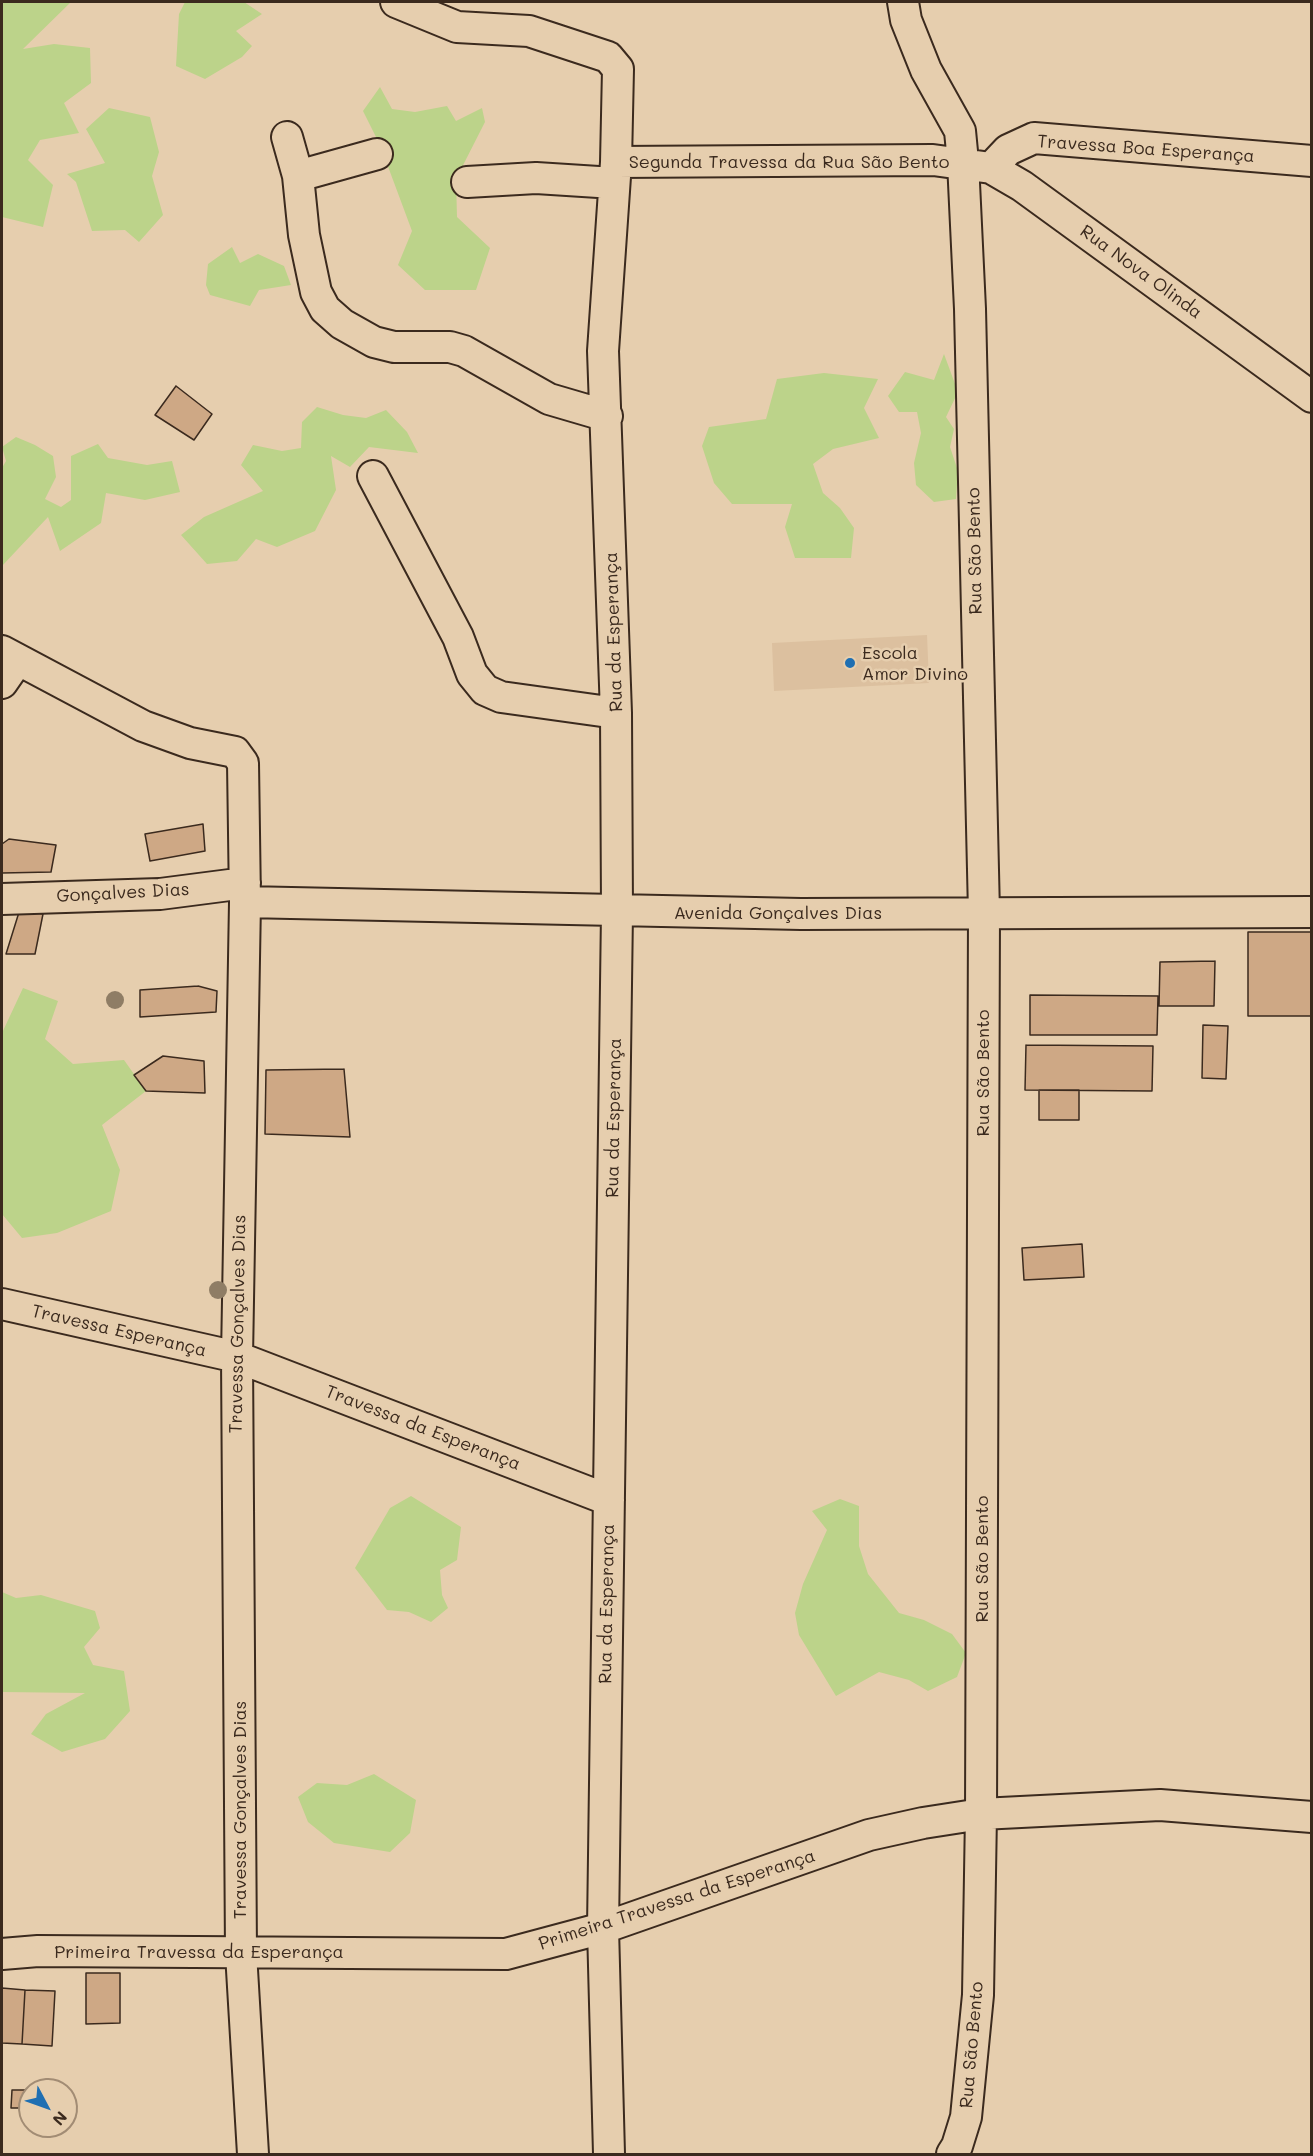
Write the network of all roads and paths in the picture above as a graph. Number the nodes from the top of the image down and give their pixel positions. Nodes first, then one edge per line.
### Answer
1 (396, 2) edge
2 (903, 2) edge
3 (287, 137) dead end
4 (376, 154) dead end
5 (1311, 161) edge
6 (977, 165) junction
7 (615, 172) junction
8 (298, 176) junction
9 (467, 182) dead end
10 (1311, 397) edge
11 (607, 416) junction
12 (373, 476) dead end
13 (7, 664) edge
14 (616, 713) junction
15 (245, 893) junction
16 (2, 899) edge
17 (617, 912) junction
18 (1311, 912) edge
19 (984, 913) junction
20 (2, 1304) edge
21 (237, 1357) junction
22 (609, 1500) junction
23 (981, 1814) junction
24 (1311, 1817) edge
25 (603, 1928) junction
26 (241, 1953) junction
27 (2, 1954) edge
28 (253, 2154) edge
29 (609, 2154) edge
30 (952, 2154) edge

1 - 7 street, Rua da Esperança
2 - 6 street, Rua São Bento
3 - 8 street
4 - 8 street
5 - 6 street, Travessa Boa Esperança
6 - 7 street, Segunda Travessa da Rua São Bento
6 - 10 street, Rua Nova Olinda
6 - 19 street, Rua São Bento
7 - 9 street, Segunda Travessa da Rua São Bento
7 - 11 street, Rua da Esperança
8 - 11 street
11 - 14 street, Rua da Esperança
12 - 14 street
13 - 15 street, Travessa Gonçalves Dias
14 - 17 street, Rua da Esperança
15 - 16 street, Gonçalves Dias
15 - 17 street, Avenida Gonçalves Dias
15 - 21 street, Travessa Gonçalves Dias
17 - 19 street, Avenida Gonçalves Dias
17 - 22 street, Rua da Esperança
18 - 19 street, Avenida Gonçalves Dias
19 - 23 street, Rua São Bento
20 - 21 street, Travessa Esperança
21 - 22 street, Travessa da Esperança
21 - 26 street, Travessa Gonçalves Dias
22 - 25 street, Rua da Esperança
23 - 24 street, Primeira Travessa da Esperança
23 - 25 street, Primeira Travessa da Esperança
23 - 30 street, Rua São Bento
25 - 26 street, Primeira Travessa da Esperança
25 - 29 street, Rua da Esperança
26 - 27 street, Primeira Travessa da Esperança
26 - 28 street, Travessa Gonçalves Dias

